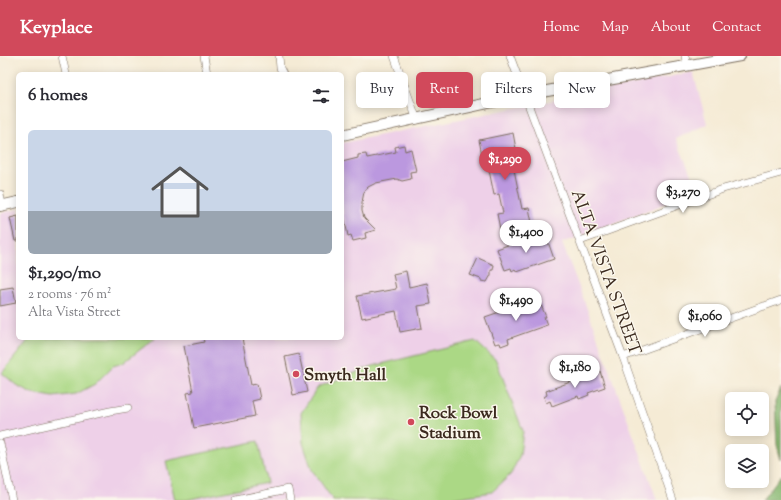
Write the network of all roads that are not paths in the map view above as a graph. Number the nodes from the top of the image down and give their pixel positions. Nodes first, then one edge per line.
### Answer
1 (62, 56) edge
2 (204, 56) edge
3 (279, 56) edge
4 (394, 56) edge
5 (510, 56) edge
6 (740, 56) edge
7 (686, 61) edge
8 (66, 72) edge
9 (207, 72) edge
10 (282, 72) edge
11 (516, 72) edge
12 (546, 91) edge
13 (481, 106) edge
14 (530, 108) edge
15 (417, 120) junction
16 (344, 135) edge
17 (781, 173) edge
18 (0, 194) edge
19 (16, 202) edge
20 (1, 206) edge
21 (580, 241) junction
22 (781, 300) edge
23 (622, 357) junction
24 (128, 408) dead end
25 (0, 436) edge
26 (0, 443) edge
27 (12, 500) edge
28 (236, 500) edge
29 (290, 500) edge
30 (673, 500) edge

1 - 8 street
2 - 9 street
3 - 10 street
4 - 15 street
5 - 11 street, ALTA VISTA STREET
6 - 7 main road
7 - 12 main road
13 - 15 main road
14 - 21 street, ALTA VISTA STREET
15 - 16 main road
17 - 21 street
18 - 20 street
19 - 20 main road
21 - 23 street, ALTA VISTA STREET
22 - 23 street
23 - 30 street, ALTA VISTA STREET
24 - 25 street
26 - 27 street
28 - 29 street

